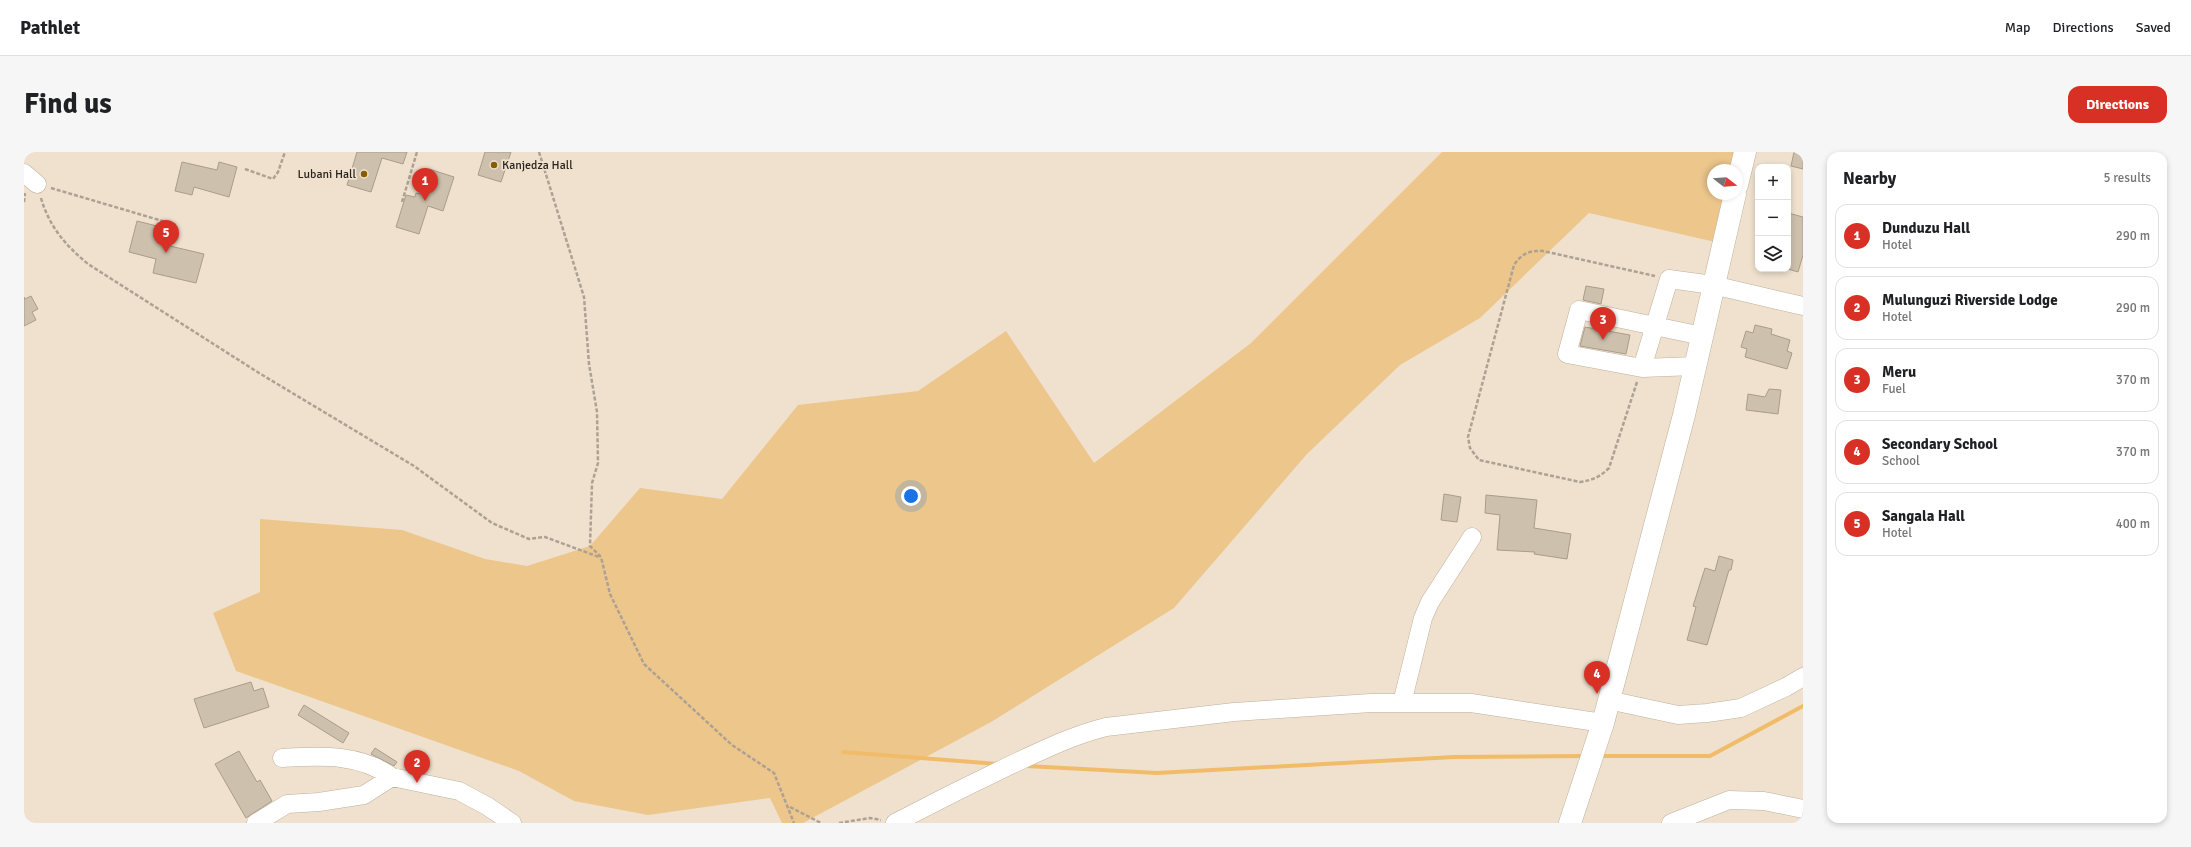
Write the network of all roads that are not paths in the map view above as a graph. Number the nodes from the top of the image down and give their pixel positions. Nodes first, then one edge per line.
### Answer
1 (1745, 152) edge
2 (1742, 164) edge
3 (1734, 200) edge
4 (1713, 285) junction
5 (1803, 306) edge
6 (1654, 325) junction
7 (1702, 336) junction
8 (1695, 366) junction
9 (1642, 368) junction
10 (1472, 537) dead end
11 (1803, 677) edge
12 (1608, 700) junction
13 (1402, 703) junction
14 (1603, 723) junction
15 (282, 758) dead end
16 (392, 777) junction
17 (1803, 809) edge
18 (256, 823) edge
19 (512, 823) edge
20 (896, 823) edge
21 (1570, 823) edge
22 (1671, 823) edge

1 - 2 highway
3 - 4 highway
4 - 5 street
4 - 6 street
4 - 7 highway
6 - 7 street
6 - 9 street
6 - 9 street
7 - 8 highway
8 - 9 street
8 - 12 highway
10 - 13 street
11 - 12 street
12 - 14 highway
13 - 14 street
13 - 20 street
14 - 21 highway
15 - 16 street
16 - 18 street
16 - 19 street
17 - 22 street

